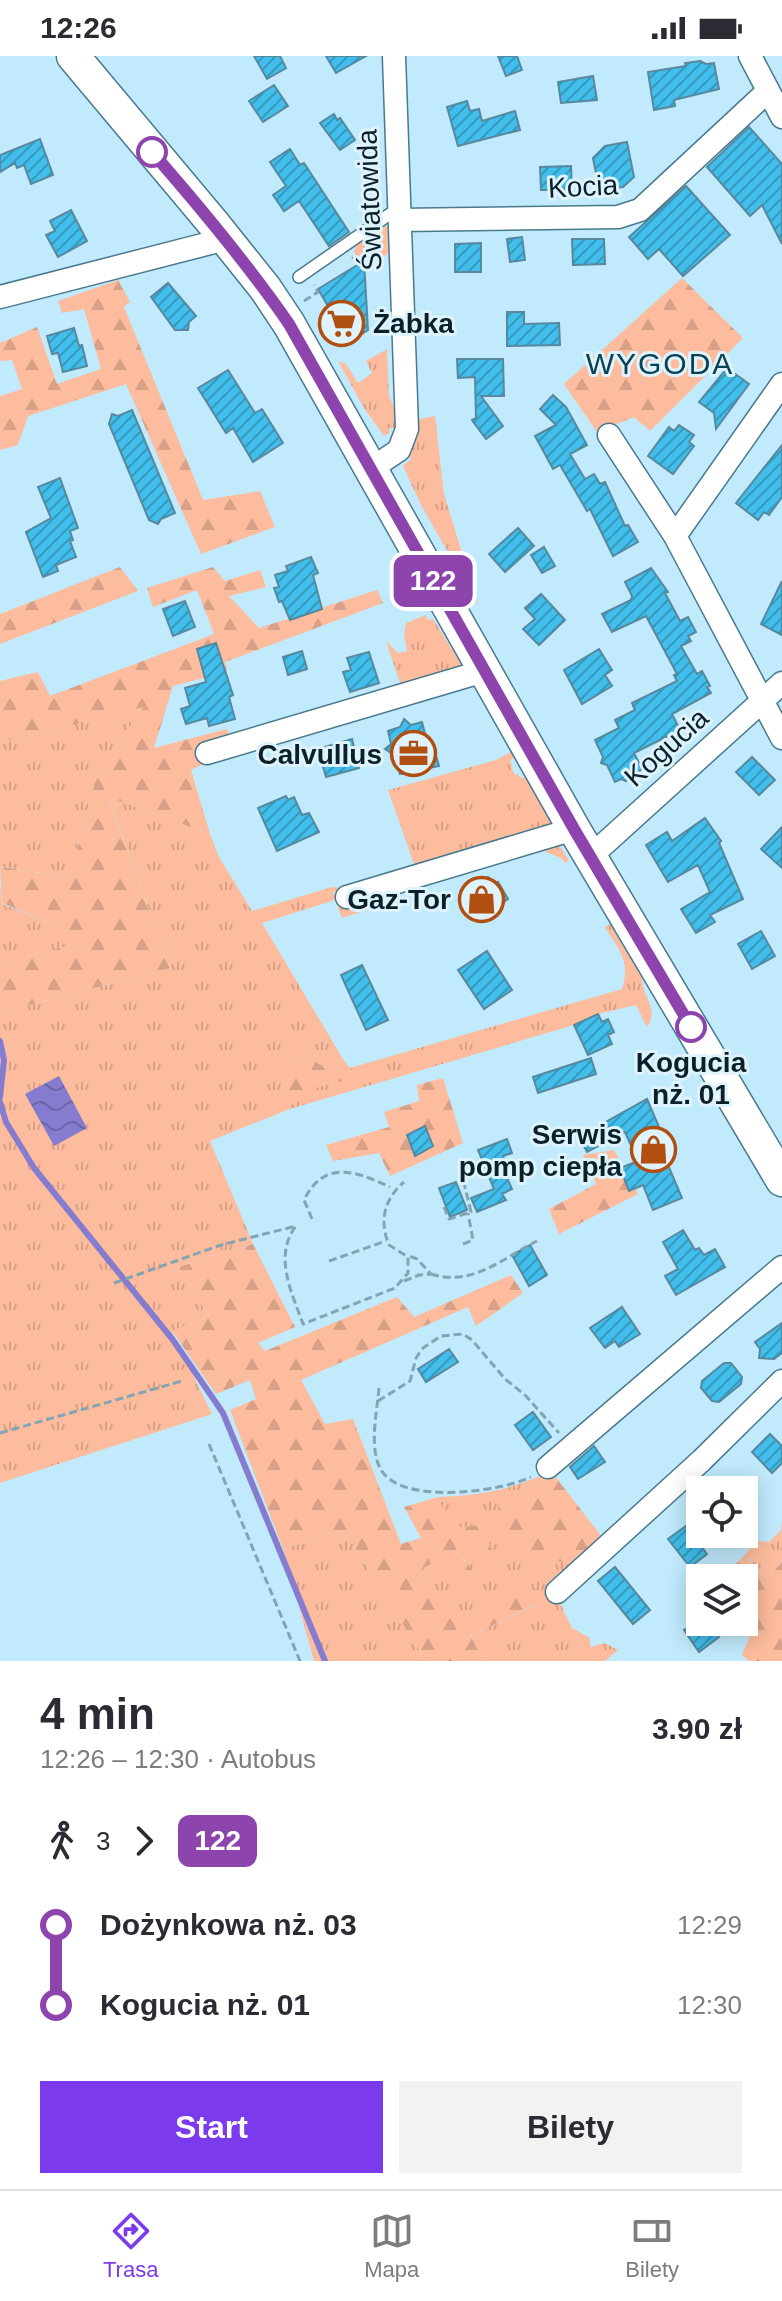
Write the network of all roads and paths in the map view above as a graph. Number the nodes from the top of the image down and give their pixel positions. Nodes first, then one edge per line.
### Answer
1 (73, 56) edge
2 (394, 56) edge
3 (750, 56) edge
4 (768, 91) junction
5 (782, 117) edge
6 (401, 213) junction
7 (226, 239) junction
8 (303, 274) joint
9 (0, 297) edge
10 (297, 305) dead end
11 (782, 384) edge
12 (609, 435) dead end
13 (371, 469) junction
14 (675, 536) junction
15 (484, 671) junction
16 (782, 683) edge
17 (761, 703) junction
18 (782, 738) edge
19 (207, 753) dead end
20 (583, 843) junction
21 (347, 897) dead end
22 (466, 1176) dead end
23 (782, 1180) edge
24 (404, 1182) dead end
25 (390, 1187) dead end
26 (444, 1207) dead end
27 (468, 1213) junction
28 (312, 1219) dead end
29 (387, 1240) junction
30 (537, 1241) dead end
31 (463, 1244) dead end
32 (407, 1255) junction
33 (329, 1261) dead end
34 (782, 1267) edge
35 (431, 1274) junction
36 (116, 1282) dead end
37 (398, 1285) junction
38 (182, 1381) dead end
39 (782, 1381) edge
40 (379, 1388) dead end
41 (378, 1401) junction
42 (0, 1433) edge
43 (209, 1444) dead end
44 (571, 1448) junction
45 (548, 1467) joint
46 (557, 1592) dead end
47 (300, 1661) edge

1 - 7 main road
2 - 6 street, Światowida
3 - 4 street
4 - 5 street
4 - 6 street, Kocia
6 - 8 lane
6 - 13 street, Światowida
7 - 9 street
7 - 13 main road
8 - 10 path
11 - 14 street
12 - 14 street
13 - 15 main road
14 - 17 street
15 - 19 street
15 - 20 main road
16 - 17 street, Kogucia
17 - 18 street
17 - 20 street, Kogucia
20 - 21 street
20 - 23 main road
22 - 27 path
24 - 29 path
25 - 28 path
26 - 27 path
27 - 31 path
29 - 32 path
29 - 33 path
30 - 35 path
32 - 35 path
32 - 37 path
34 - 44 street
35 - 37 path
36 - 37 path
38 - 42 path
39 - 46 street
40 - 41 path
41 - 44 path
41 - 45 path
43 - 47 path
44 - 45 street

